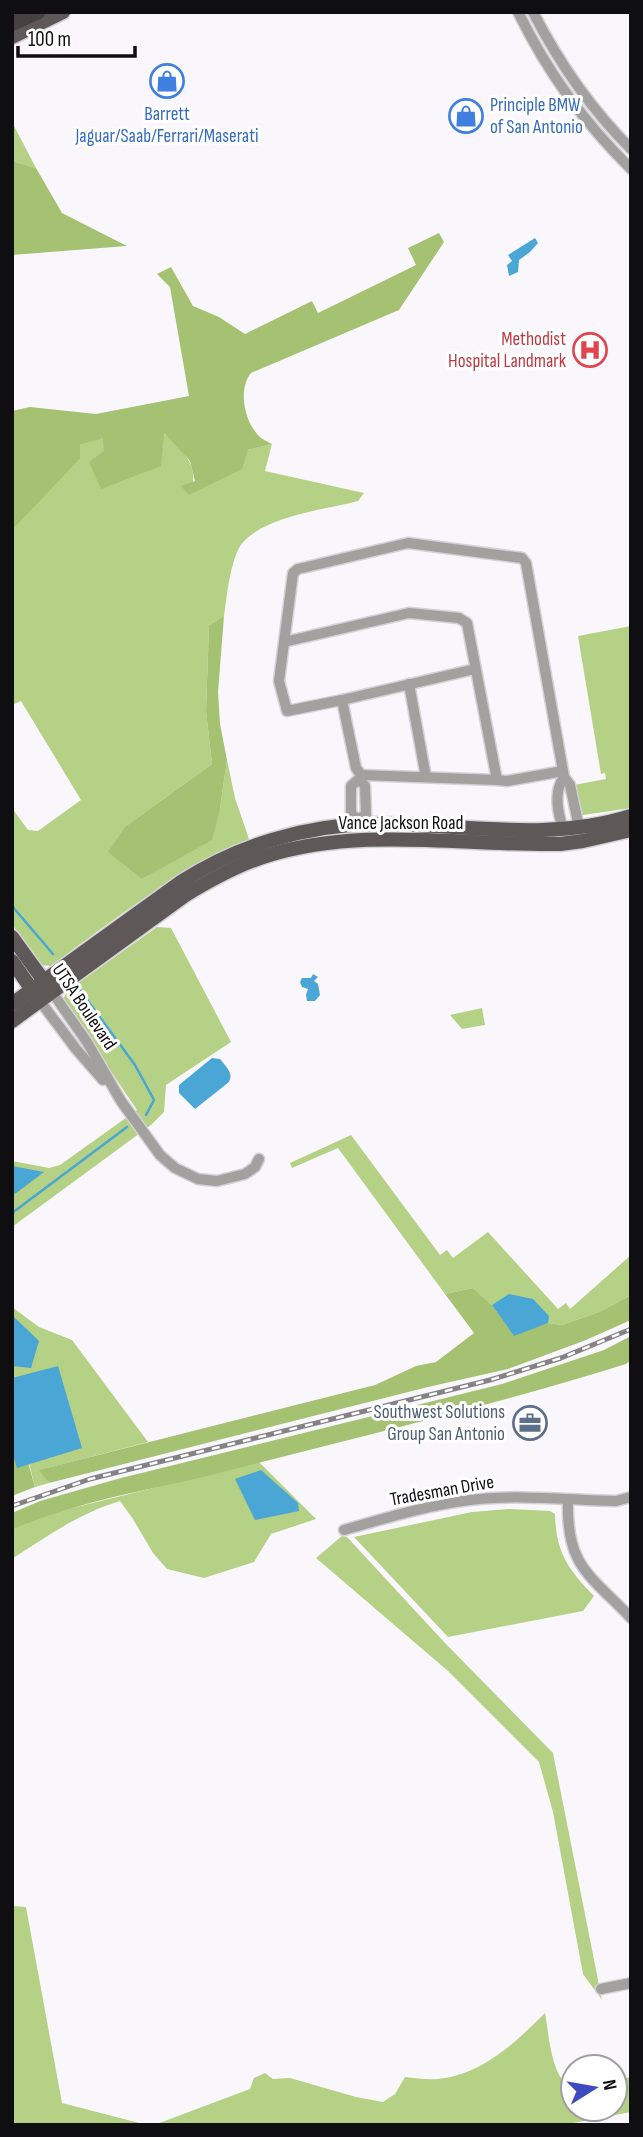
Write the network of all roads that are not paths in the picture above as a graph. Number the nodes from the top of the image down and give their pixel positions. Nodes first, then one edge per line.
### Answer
1 (37, 12) edge
2 (63, 12) edge
3 (518, 12) edge
4 (533, 12) edge
5 (12, 23) edge
6 (12, 37) edge
7 (631, 149) edge
8 (631, 169) edge
9 (284, 642) junction
10 (475, 669) junction
11 (409, 684) junction
12 (342, 700) junction
13 (563, 774) junction
14 (360, 777) junction
15 (426, 777) junction
16 (497, 780) junction
17 (365, 794) junction
18 (350, 795) junction
19 (572, 797) junction
20 (558, 799) junction
21 (631, 816) edge
22 (358, 822) junction
23 (579, 827) junction
24 (563, 829) junction
25 (631, 830) edge
26 (12, 937) edge
27 (12, 961) edge
28 (42, 991) junction
29 (12, 1004) edge
30 (12, 1021) edge
31 (259, 1159) dead end
32 (631, 1497) edge
33 (568, 1500) junction
34 (344, 1530) dead end
35 (631, 1618) edge
36 (631, 1983) edge
37 (601, 1989) dead end

1 - 5 highway
2 - 6 main road
3 - 8 street
4 - 7 street
9 - 10 street
9 - 12 street
9 - 13 street
10 - 11 street
10 - 16 street
11 - 12 street
11 - 15 street
12 - 14 street
13 - 16 street
13 - 19 street
13 - 20 street
14 - 15 street
14 - 17 street
14 - 18 street
15 - 16 street
17 - 18 street
17 - 22 street
18 - 22 street
19 - 20 street
19 - 23 street
20 - 24 street
21 - 23 main road, Vance Jackson Road
22 - 24 main road, Vance Jackson Road
22 - 28 main road, Vance Jackson Road
23 - 24 main road, Vance Jackson Road
25 - 28 main road, Vance Jackson Road
26 - 28 main road, UTSA Boulevard
27 - 28 main road, UTSA Boulevard
28 - 29 main road, Vance Jackson Road
28 - 30 main road, Vance Jackson Road
28 - 31 street, UTSA Boulevard
32 - 33 street, Tradesman Drive
33 - 34 street, Tradesman Drive
33 - 35 street
36 - 37 street

